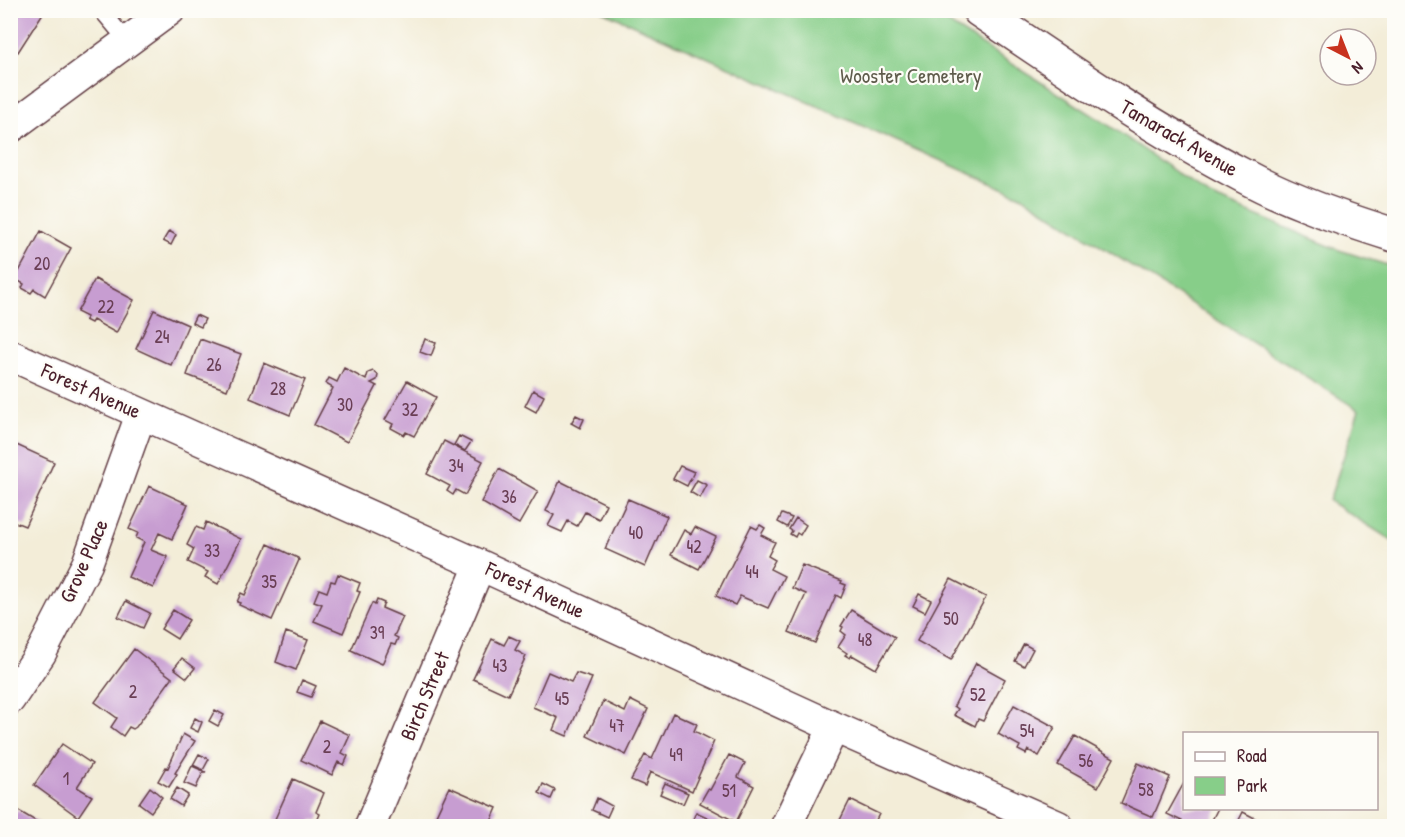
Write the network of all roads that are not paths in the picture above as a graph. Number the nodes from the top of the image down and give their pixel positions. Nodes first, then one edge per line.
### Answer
1 (101, 10) edge
2 (170, 10) edge
3 (979, 10) edge
4 (128, 42) junction
5 (10, 128) edge
6 (1395, 235) edge
7 (10, 355) edge
8 (141, 414) junction
9 (480, 565) junction
10 (10, 699) edge
11 (834, 727) junction
12 (370, 826) edge
13 (786, 826) edge
14 (1058, 826) edge

1 - 4 lane
2 - 4 street
3 - 6 street, Tamarack Avenue
4 - 5 street
7 - 8 street, Forest Avenue
8 - 9 street, Forest Avenue
8 - 10 street, Grove Place
9 - 11 street, Forest Avenue
9 - 12 street, Birch Street
11 - 13 street
11 - 14 street, Forest Avenue

